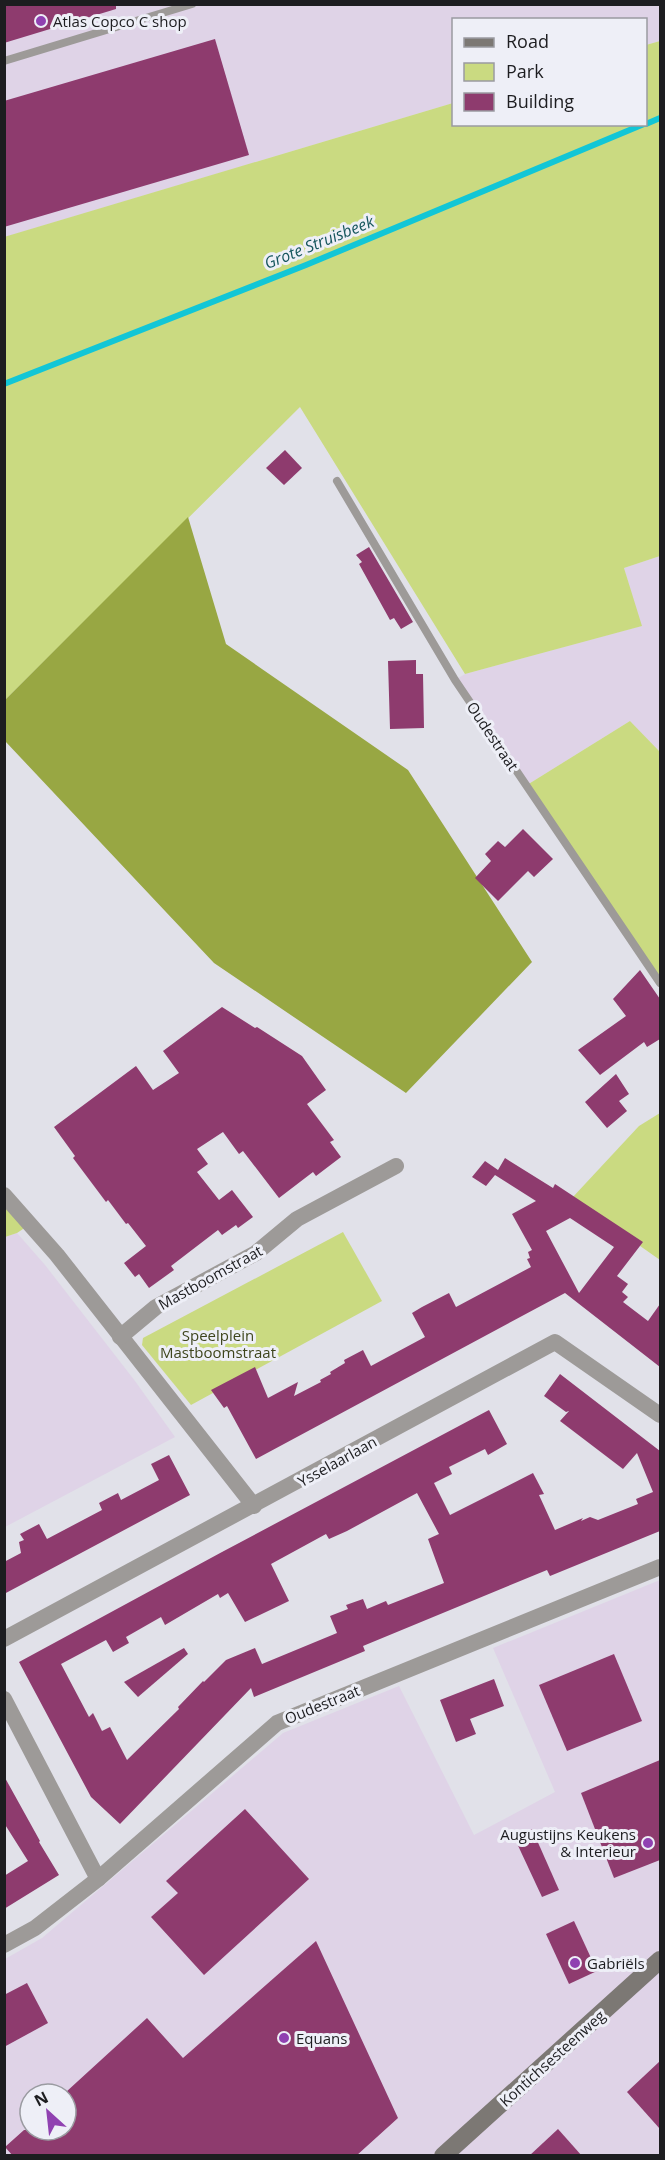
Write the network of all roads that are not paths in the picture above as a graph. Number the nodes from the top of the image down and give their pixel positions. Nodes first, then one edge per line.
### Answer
1 (192, 4) edge
2 (4, 61) edge
3 (338, 481) dead end
4 (660, 983) edge
5 (396, 1166) dead end
6 (4, 1195) edge
7 (120, 1337) junction
8 (660, 1415) edge
9 (254, 1506) junction
10 (660, 1567) edge
11 (4, 1639) edge
12 (4, 1699) edge
13 (99, 1879) junction
14 (4, 1945) edge
15 (660, 1960) edge
16 (443, 2156) edge

1 - 2 lane
3 - 4 lane, Oudestraat
5 - 7 street, Mastboomstraat
6 - 7 street
7 - 9 street
8 - 9 street, Ysselaarlaan
9 - 11 street, Ysselaarlaan
10 - 13 street, Oudestraat
12 - 13 street
13 - 14 street, Oudestraat
15 - 16 street, Kontichsesteenweg

